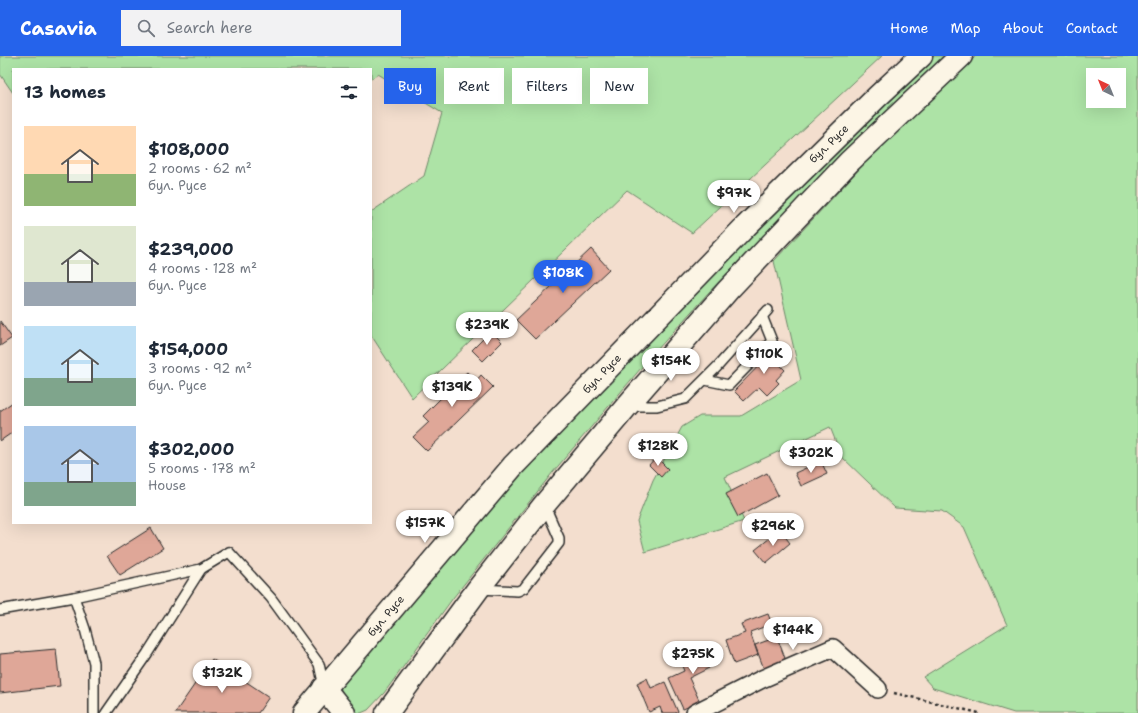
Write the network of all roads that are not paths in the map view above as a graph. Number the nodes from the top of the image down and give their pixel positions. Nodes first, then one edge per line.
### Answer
1 (921, 56) edge
2 (961, 56) edge
3 (705, 380) junction
4 (627, 406) junction
5 (544, 505) junction
6 (201, 569) junction
7 (478, 589) junction
8 (74, 597) junction
9 (0, 610) edge
10 (324, 688) junction
11 (878, 689) road end
12 (94, 713) edge
13 (106, 713) edge
14 (304, 713) edge
15 (344, 713) edge
16 (387, 713) edge
17 (695, 713) edge

1 - 10 main road, бул. Русе
2 - 4 main road
3 - 3 lane
3 - 4 lane
4 - 5 main road
5 - 7 main road
5 - 7 lane
6 - 8 lane
6 - 10 lane
6 - 13 lane
7 - 16 main road
8 - 9 lane
8 - 12 lane
10 - 14 main road, бул. Русе
10 - 15 main road
11 - 17 street

